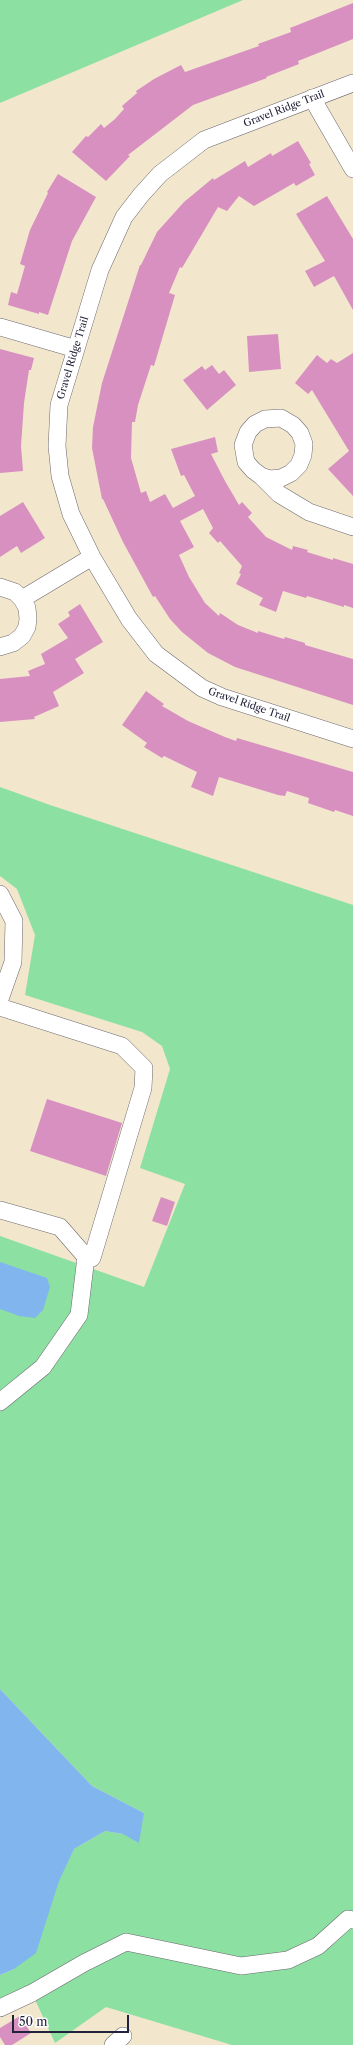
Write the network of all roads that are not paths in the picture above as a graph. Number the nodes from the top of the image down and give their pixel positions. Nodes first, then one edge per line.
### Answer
1 (353, 83) edge
2 (312, 98) junction
3 (353, 169) edge
4 (0, 327) edge
5 (76, 349) junction
6 (261, 476) dead end
7 (353, 527) edge
8 (92, 557) junction
9 (0, 587) edge
10 (22, 599) junction
11 (0, 647) edge
12 (353, 739) edge
13 (0, 894) edge
14 (0, 999) edge
15 (0, 1007) edge
16 (0, 1210) edge
17 (86, 1257) junction
18 (0, 1402) edge
19 (353, 1920) edge
20 (0, 2008) edge

1 - 2 street, Gravel Ridge Trail
2 - 3 street
2 - 5 street, Gravel Ridge Trail
4 - 5 street
5 - 8 street, Gravel Ridge Trail
6 - 7 street
8 - 10 street
8 - 12 street, Gravel Ridge Trail
9 - 10 street
10 - 11 street
13 - 14 street
15 - 17 street
16 - 17 street
17 - 18 street
19 - 20 street

